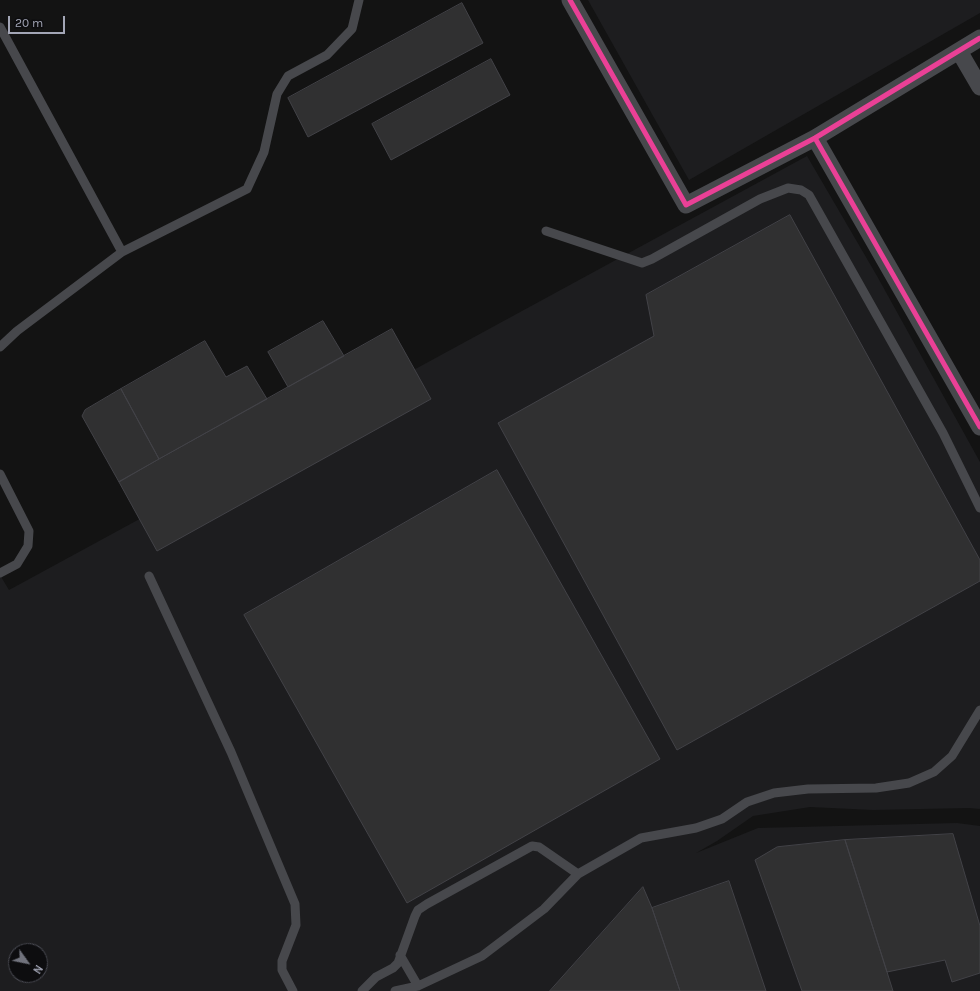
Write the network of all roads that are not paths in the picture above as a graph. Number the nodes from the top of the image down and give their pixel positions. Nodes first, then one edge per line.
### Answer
1 (360, 0) edge
2 (570, 0) edge
3 (0, 27) edge
4 (980, 38) edge
5 (959, 50) junction
6 (980, 87) edge
7 (815, 138) junction
8 (546, 230) dead end
9 (122, 252) junction
10 (0, 347) edge
11 (979, 424) edge
12 (0, 474) edge
13 (980, 508) edge
14 (0, 573) edge
15 (149, 576) dead end
16 (980, 710) edge
17 (578, 874) junction
18 (400, 955) junction
19 (418, 986) junction
20 (293, 991) edge
21 (362, 991) edge
22 (395, 991) edge

1 - 9 lane
2 - 7 street
3 - 9 lane
4 - 5 street
5 - 6 street
5 - 7 street
7 - 11 street
8 - 13 lane
9 - 10 lane
12 - 14 lane
15 - 20 lane
16 - 17 lane
17 - 18 lane
17 - 19 lane
18 - 19 lane
18 - 21 lane
19 - 22 lane

